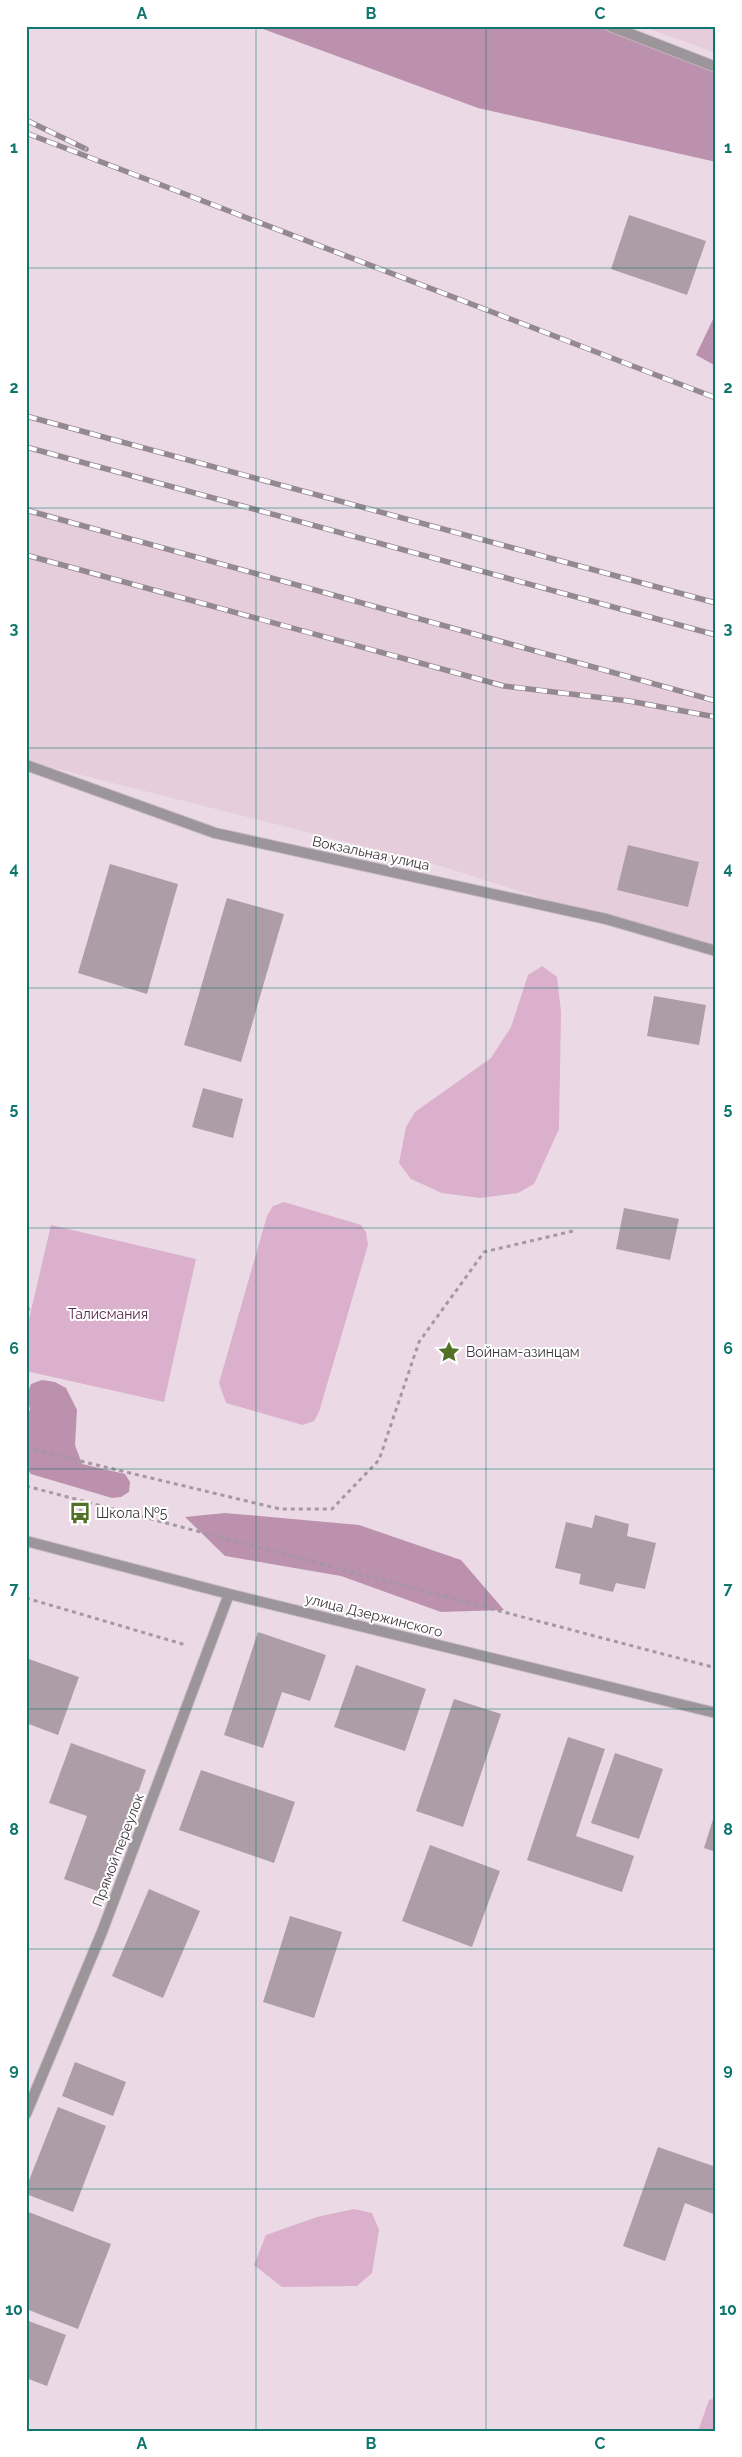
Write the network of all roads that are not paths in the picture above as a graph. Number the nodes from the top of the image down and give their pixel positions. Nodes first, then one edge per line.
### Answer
1 (610, 26) edge
2 (716, 67) edge
3 (26, 765) edge
4 (716, 951) edge
5 (26, 1541) edge
6 (229, 1594) junction
7 (716, 1713) edge
8 (26, 2114) edge

1 - 2 street
3 - 4 street, Вокзальная улица
5 - 6 street, улица Дзержинского
6 - 7 street, улица Дзержинского
6 - 8 street, Прямой переулок

